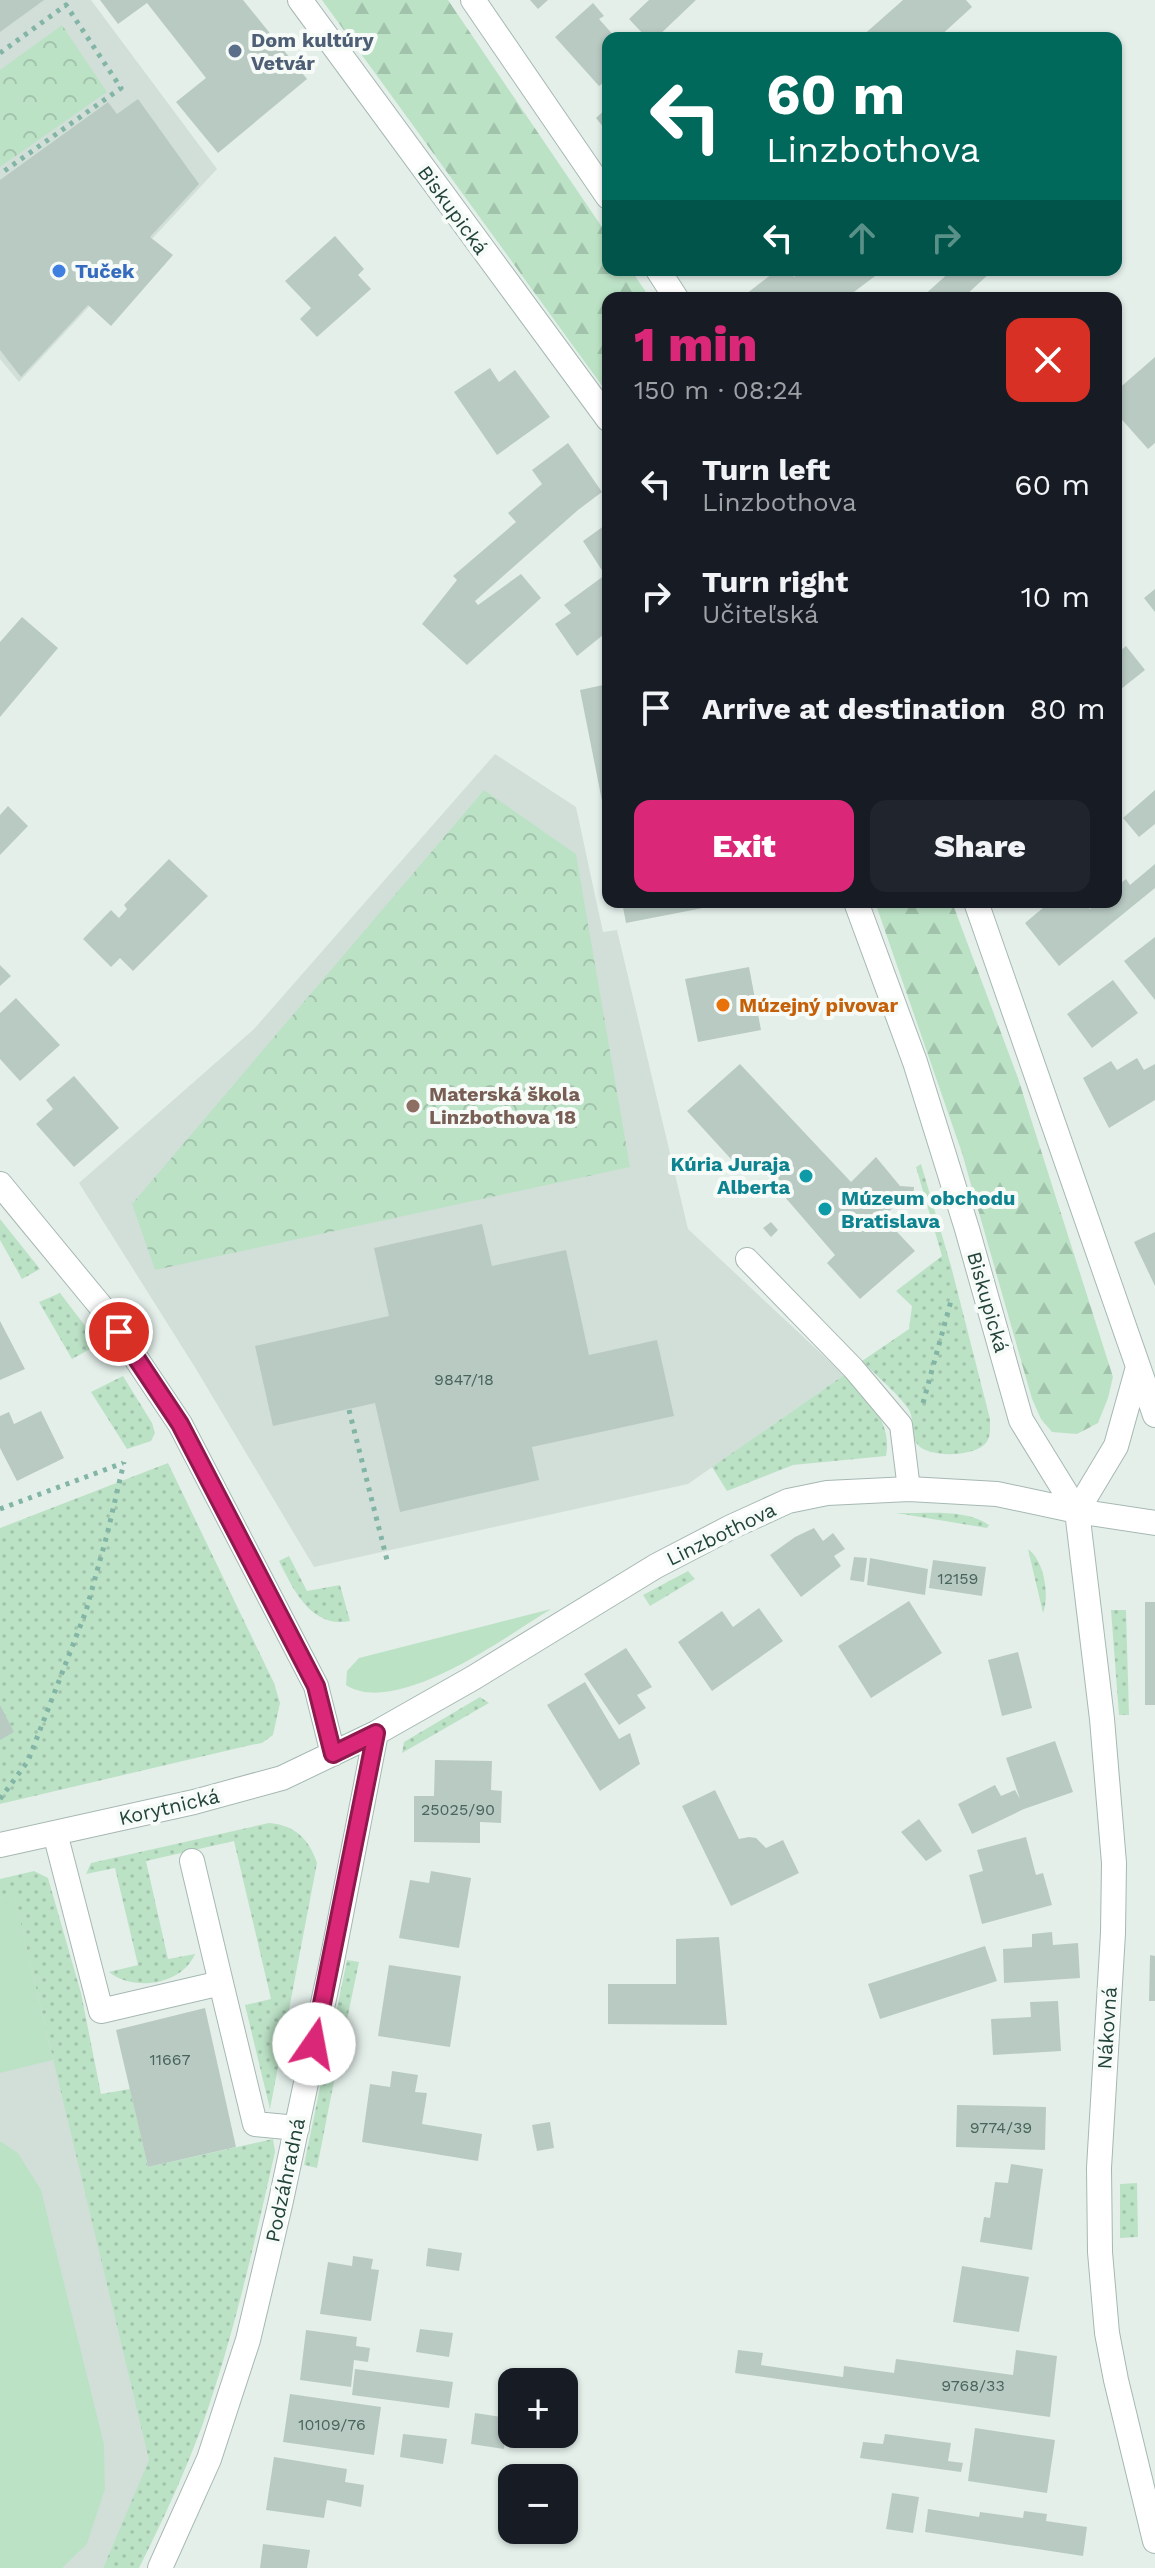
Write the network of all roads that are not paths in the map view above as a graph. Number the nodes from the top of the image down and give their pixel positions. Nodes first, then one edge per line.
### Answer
1 (300, 0) edge
2 (473, 0) edge
3 (602, 188) edge
4 (602, 411) edge
5 (858, 908) edge
6 (978, 908) edge
7 (0, 1184) edge
8 (747, 1259) dead end
9 (1138, 1367) junction
10 (1155, 1415) edge
11 (909, 1489) junction
12 (1077, 1511) junction
13 (1155, 1523) edge
14 (376, 1733) junction
15 (333, 1754) junction
16 (55, 1833) junction
17 (0, 1845) edge
18 (192, 1861) dead end
19 (221, 1983) junction
20 (297, 2128) junction
21 (1155, 2541) edge
22 (160, 2568) edge

1 - 4 street, Biskupická
2 - 3 street
5 - 12 street, Biskupická
6 - 9 street
7 - 15 street
8 - 11 lane
9 - 10 street
9 - 12 street
11 - 12 street, Linzbothova
11 - 14 street, Linzbothova
12 - 13 street, Linzbothova
12 - 21 street, Nákovná
14 - 15 street, Linzbothova
14 - 20 street, Podzáhradná
15 - 16 street, Korytnická
16 - 17 street, Korytnická
16 - 19 street
18 - 19 street
19 - 20 street
20 - 22 street, Podzáhradná

